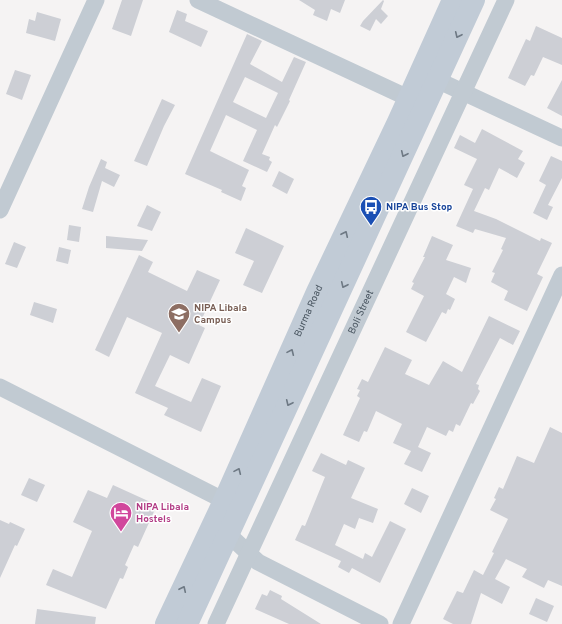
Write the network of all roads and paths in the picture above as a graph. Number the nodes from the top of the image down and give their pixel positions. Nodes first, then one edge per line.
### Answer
1 (96, 0) edge
2 (453, 0) edge
3 (474, 0) edge
4 (506, 0) edge
5 (204, 1) edge
6 (437, 80) junction
7 (463, 93) junction
8 (417, 102) junction
9 (562, 138) edge
10 (0, 210) edge
11 (562, 275) edge
12 (1, 391) edge
13 (232, 504) junction
14 (229, 535) junction
15 (248, 553) junction
16 (166, 624) edge
17 (187, 624) edge
18 (216, 624) edge
19 (380, 624) edge
20 (401, 624) edge

1 - 10 street
2 - 8 main road, Burma Road
3 -> 6 main road, Burma Road
4 - 7 street, Boli Street
5 - 8 street
6 - 7 street
6 - 8 main road, Burma Road
7 - 9 street
7 - 15 street, Boli Street
8 - 13 main road, Burma Road
11 - 20 street
12 - 13 street
13 - 14 main road, Burma Road
16 -> 13 main road, Burma Road
14 - 15 street
14 - 17 main road, Burma Road
15 - 18 street, Boli Street
15 - 19 street

